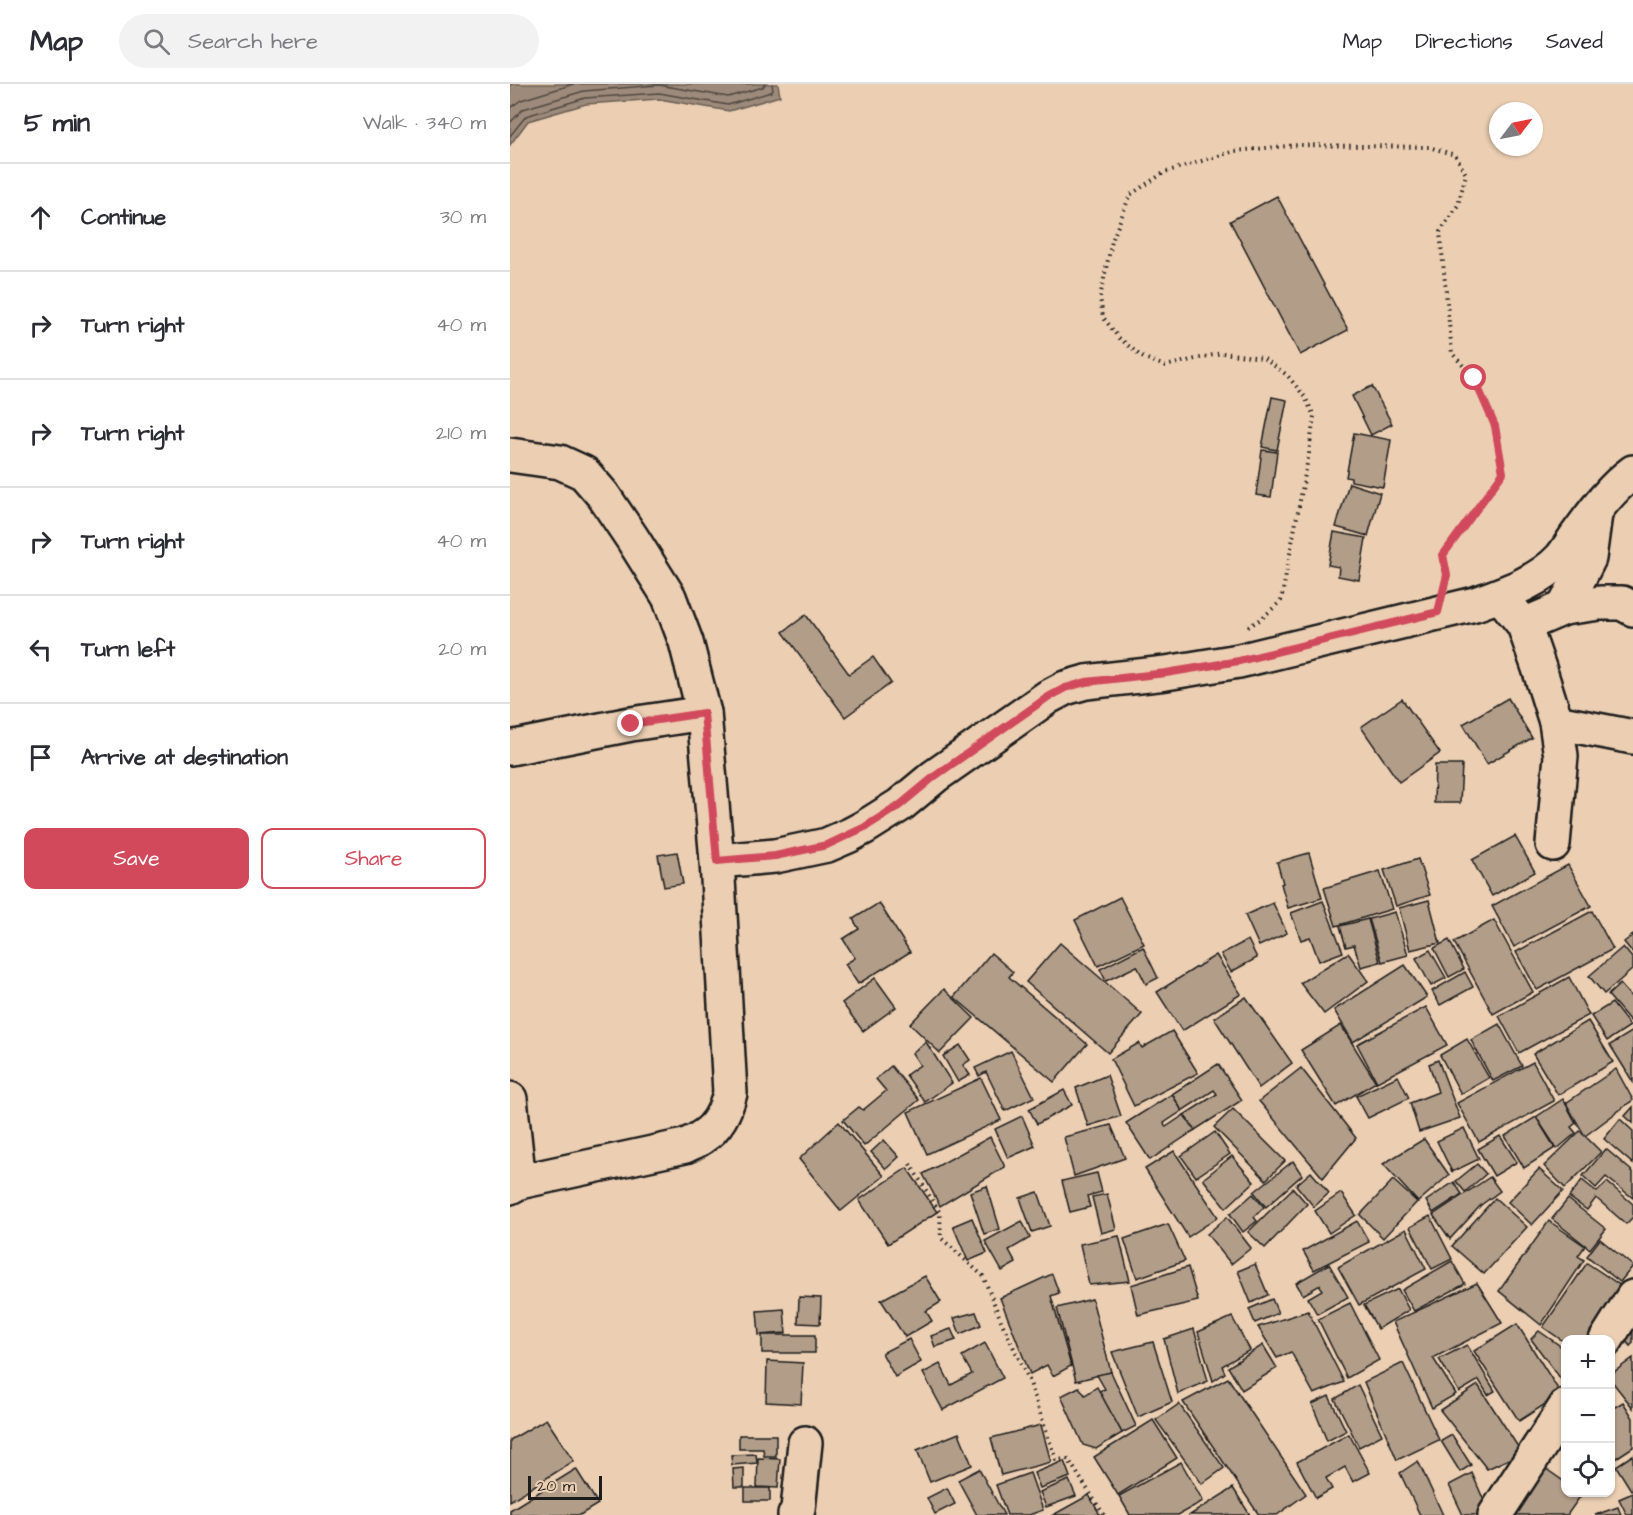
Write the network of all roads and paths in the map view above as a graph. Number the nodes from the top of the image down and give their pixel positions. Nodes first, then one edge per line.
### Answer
1 (510, 455) edge
2 (1633, 472) edge
3 (1595, 512) junction
4 (1589, 558) junction
5 (1500, 595) junction
6 (1628, 606) edge
7 (1564, 608) junction
8 (1438, 612) junction
9 (1524, 625) junction
10 (1244, 630) dead end
11 (704, 713) junction
12 (1556, 722) junction
13 (1633, 737) edge
14 (510, 748) edge
15 (1554, 844) dead end
16 (717, 861) junction
17 (510, 1099) edge
18 (910, 1164) dead end
19 (514, 1185) edge
20 (1633, 1297) edge
21 (1609, 1335) edge
22 (1561, 1414) edge
23 (805, 1443) dead end
24 (795, 1515) edge
25 (1104, 1515) edge
26 (1495, 1515) edge

1 - 11 street
2 - 3 street
3 - 4 street
3 - 5 street
4 - 6 street
4 - 7 street
5 - 8 street
5 - 9 street
6 - 7 street
7 - 9 street
8 - 10 path
8 - 16 street
9 - 12 street
11 - 14 street
11 - 16 street
12 - 13 street
12 - 15 street
16 - 19 street
17 - 19 street
18 - 25 path
20 - 21 street
22 - 26 street
23 - 24 street

